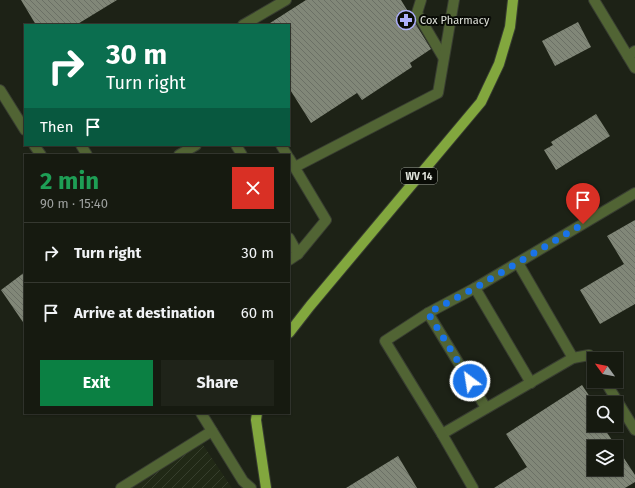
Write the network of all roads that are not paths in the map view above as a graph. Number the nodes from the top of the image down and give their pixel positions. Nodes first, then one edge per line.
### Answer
1 (286, 0) edge
2 (421, 0) edge
3 (454, 0) edge
4 (514, 0) edge
5 (594, 0) edge
6 (245, 24) edge
7 (631, 53) edge
8 (443, 58) junction
9 (635, 68) edge
10 (0, 90) edge
11 (24, 128) edge
12 (194, 146) edge
13 (181, 154) edge
14 (290, 160) edge
15 (295, 167) junction
16 (635, 193) edge
17 (290, 240) edge
18 (298, 254) junction
19 (290, 259) edge
20 (518, 263) junction
21 (475, 288) junction
22 (428, 313) junction
23 (290, 332) edge
24 (587, 355) edge
25 (573, 358) junction
26 (531, 382) junction
27 (609, 388) edge
28 (486, 408) junction
29 (202, 414) edge
30 (257, 414) edge
31 (635, 430) edge
32 (212, 431) junction
33 (442, 434) junction
34 (121, 488) edge
35 (251, 488) edge
36 (266, 488) edge
37 (473, 488) edge

1 - 6 street
2 - 8 street
3 - 8 street
4 - 23 main road, WV 14
5 - 7 street
7 - 9 street
8 - 15 street
10 - 11 street
12 - 13 street
14 - 15 street
15 - 18 street
16 - 20 street
17 - 18 street
18 - 19 street
20 - 21 street
20 - 25 street
21 - 22 street
21 - 26 street
22 - 28 street
22 - 33 street
24 - 25 street
25 - 26 street
26 - 28 street
27 - 31 street
28 - 33 street
29 - 32 street
30 - 36 main road
32 - 34 street
32 - 35 street
33 - 37 street

